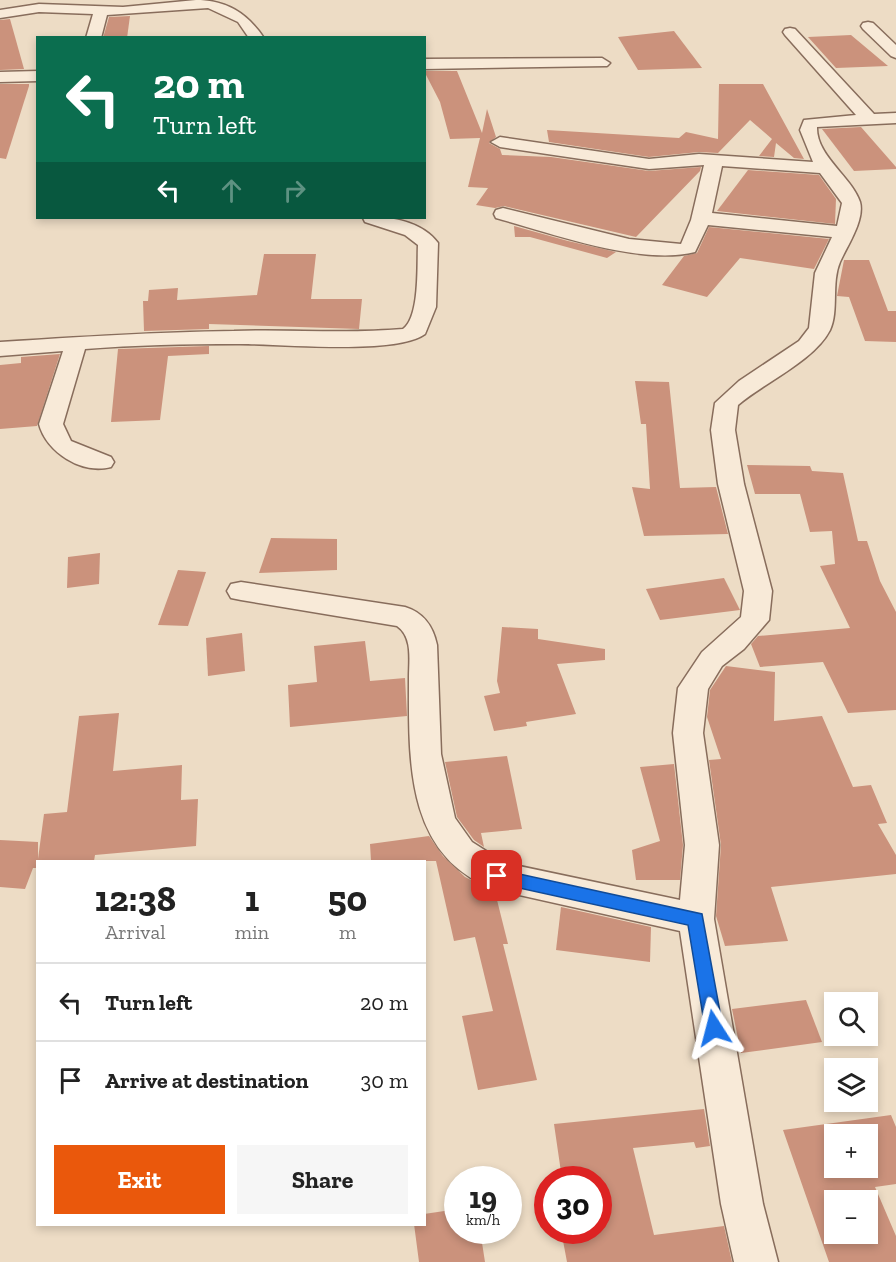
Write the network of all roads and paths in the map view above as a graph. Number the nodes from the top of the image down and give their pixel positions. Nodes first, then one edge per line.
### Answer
1 (205, 2) edge
2 (101, 10) junction
3 (0, 14) edge
4 (868, 26) dead end
5 (790, 32) dead end
6 (94, 36) edge
7 (255, 36) edge
8 (896, 53) edge
9 (602, 63) dead end
10 (426, 64) edge
11 (36, 76) edge
12 (0, 77) edge
13 (882, 118) edge
14 (500, 142) dead end
15 (714, 160) junction
16 (825, 168) junction
17 (503, 214) dead end
18 (700, 218) junction
19 (375, 219) edge
20 (844, 232) junction
21 (76, 343) junction
22 (0, 349) edge
23 (102, 462) dead end
24 (241, 591) dead end
25 (696, 919) junction
26 (756, 1262) edge

1 - 2 street
1 - 7 street
2 - 3 street
2 - 6 street
4 - 8 street
5 - 13 street
9 - 10 street
11 - 12 street
13 - 16 street
14 - 15 street
15 - 16 street
15 - 18 street
16 - 20 street
17 - 18 street
18 - 20 street
19 - 21 street
20 - 25 street
21 - 22 street
21 - 23 street
24 - 25 street
25 - 26 street

